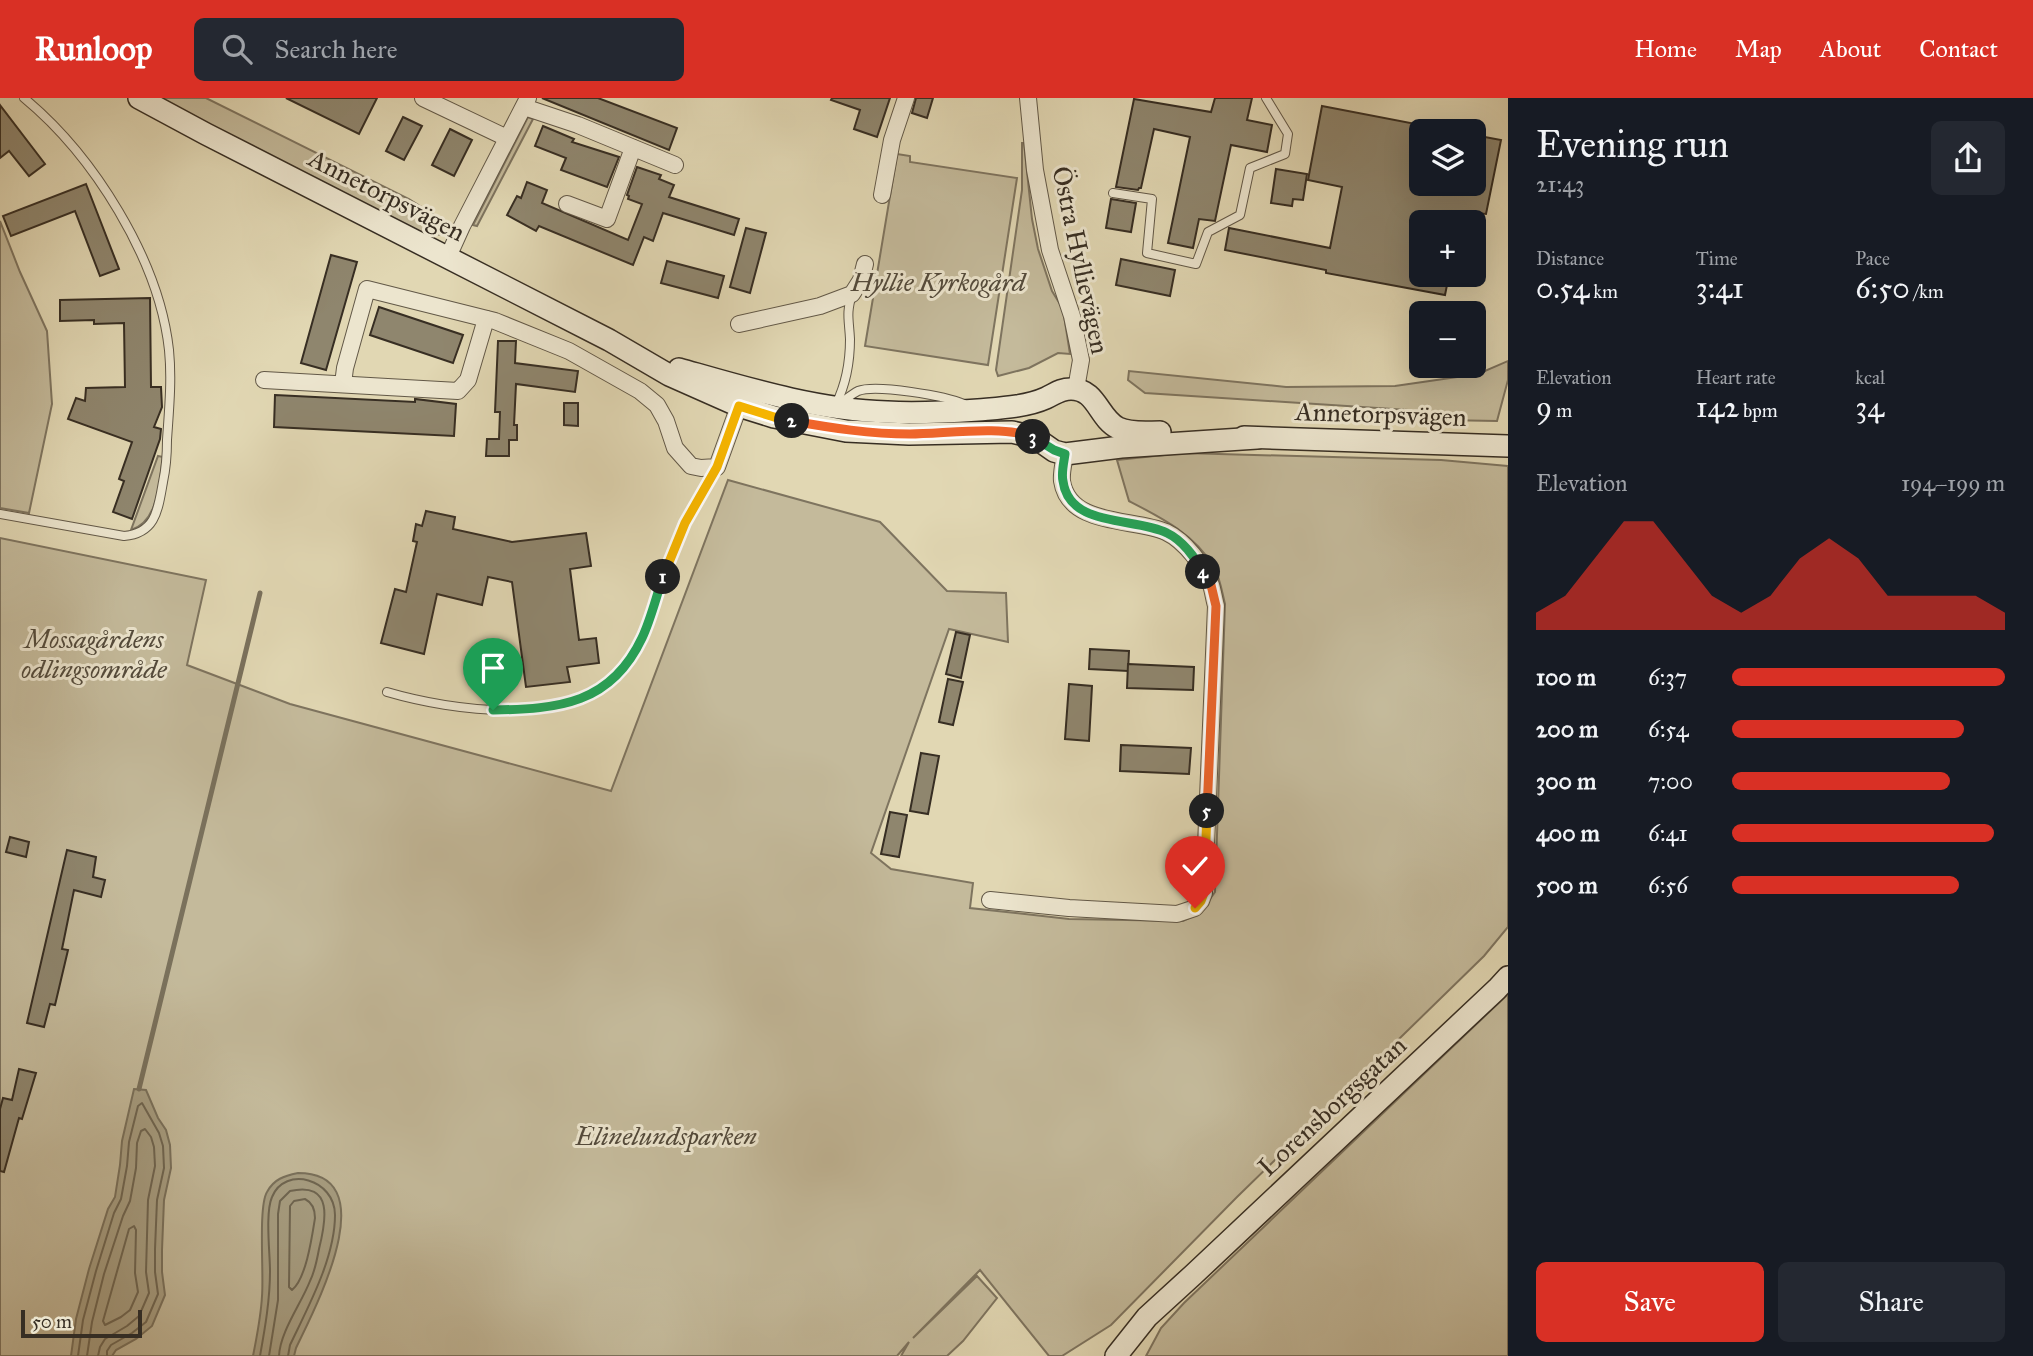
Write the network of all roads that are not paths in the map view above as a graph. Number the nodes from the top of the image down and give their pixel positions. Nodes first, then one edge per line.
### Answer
1 (24, 98) edge
2 (139, 98) edge
3 (423, 98) edge
4 (906, 98) edge
5 (1028, 98) edge
6 (1266, 98) edge
7 (526, 103) edge
8 (507, 138) junction
9 (633, 148) junction
10 (675, 165) dead end
11 (1113, 193) dead end
12 (881, 195) dead end
13 (567, 204) dead end
14 (448, 257) junction
15 (865, 264) dead end
16 (852, 295) junction
17 (486, 319) junction
18 (739, 324) dead end
19 (264, 380) dead end
20 (343, 384) junction
21 (1076, 389) junction
22 (741, 396) junction
23 (1047, 398) junction
24 (835, 406) junction
25 (1100, 408) junction
26 (1257, 438) junction
27 (1045, 443) junction
28 (1506, 445) edge
29 (1075, 452) junction
30 (717, 467) junction
31 (0, 514) edge
32 (387, 692) dead end
33 (990, 900) dead end
34 (1508, 977) edge
35 (1193, 1275) junction
36 (1116, 1356) edge
37 (1134, 1356) edge

1 - 31 lane
2 - 14 main road, Annetorpsvägen
3 - 8 street
4 - 12 street
5 - 21 street, Östra Hyllievägen
6 - 11 lane
7 - 8 street
7 - 9 street
8 - 14 street
9 - 10 street
9 - 13 street
14 - 22 main road, Annetorpsvägen
15 - 16 street
16 - 18 street
16 - 24 lane
17 - 20 street
17 - 20 street
17 - 30 street
19 - 20 street
21 - 23 main road, Annetorpsvägen
21 - 25 main road, Annetorpsvägen
22 - 24 main road, Annetorpsvägen
22 - 27 main road, Annetorpsvägen
22 - 30 street
23 - 24 main road, Annetorpsvägen
23 - 27 main road
25 - 26 main road, Annetorpsvägen
25 - 29 main road
26 - 28 main road, Annetorpsvägen
26 - 29 main road, Annetorpsvägen
27 - 29 main road, Annetorpsvägen
29 - 33 street
30 - 32 lane
34 - 35 main road, Lorensborgsgatan
35 - 36 main road, Lorensborgsgatan
35 - 37 main road, Lorensborgsgatan

